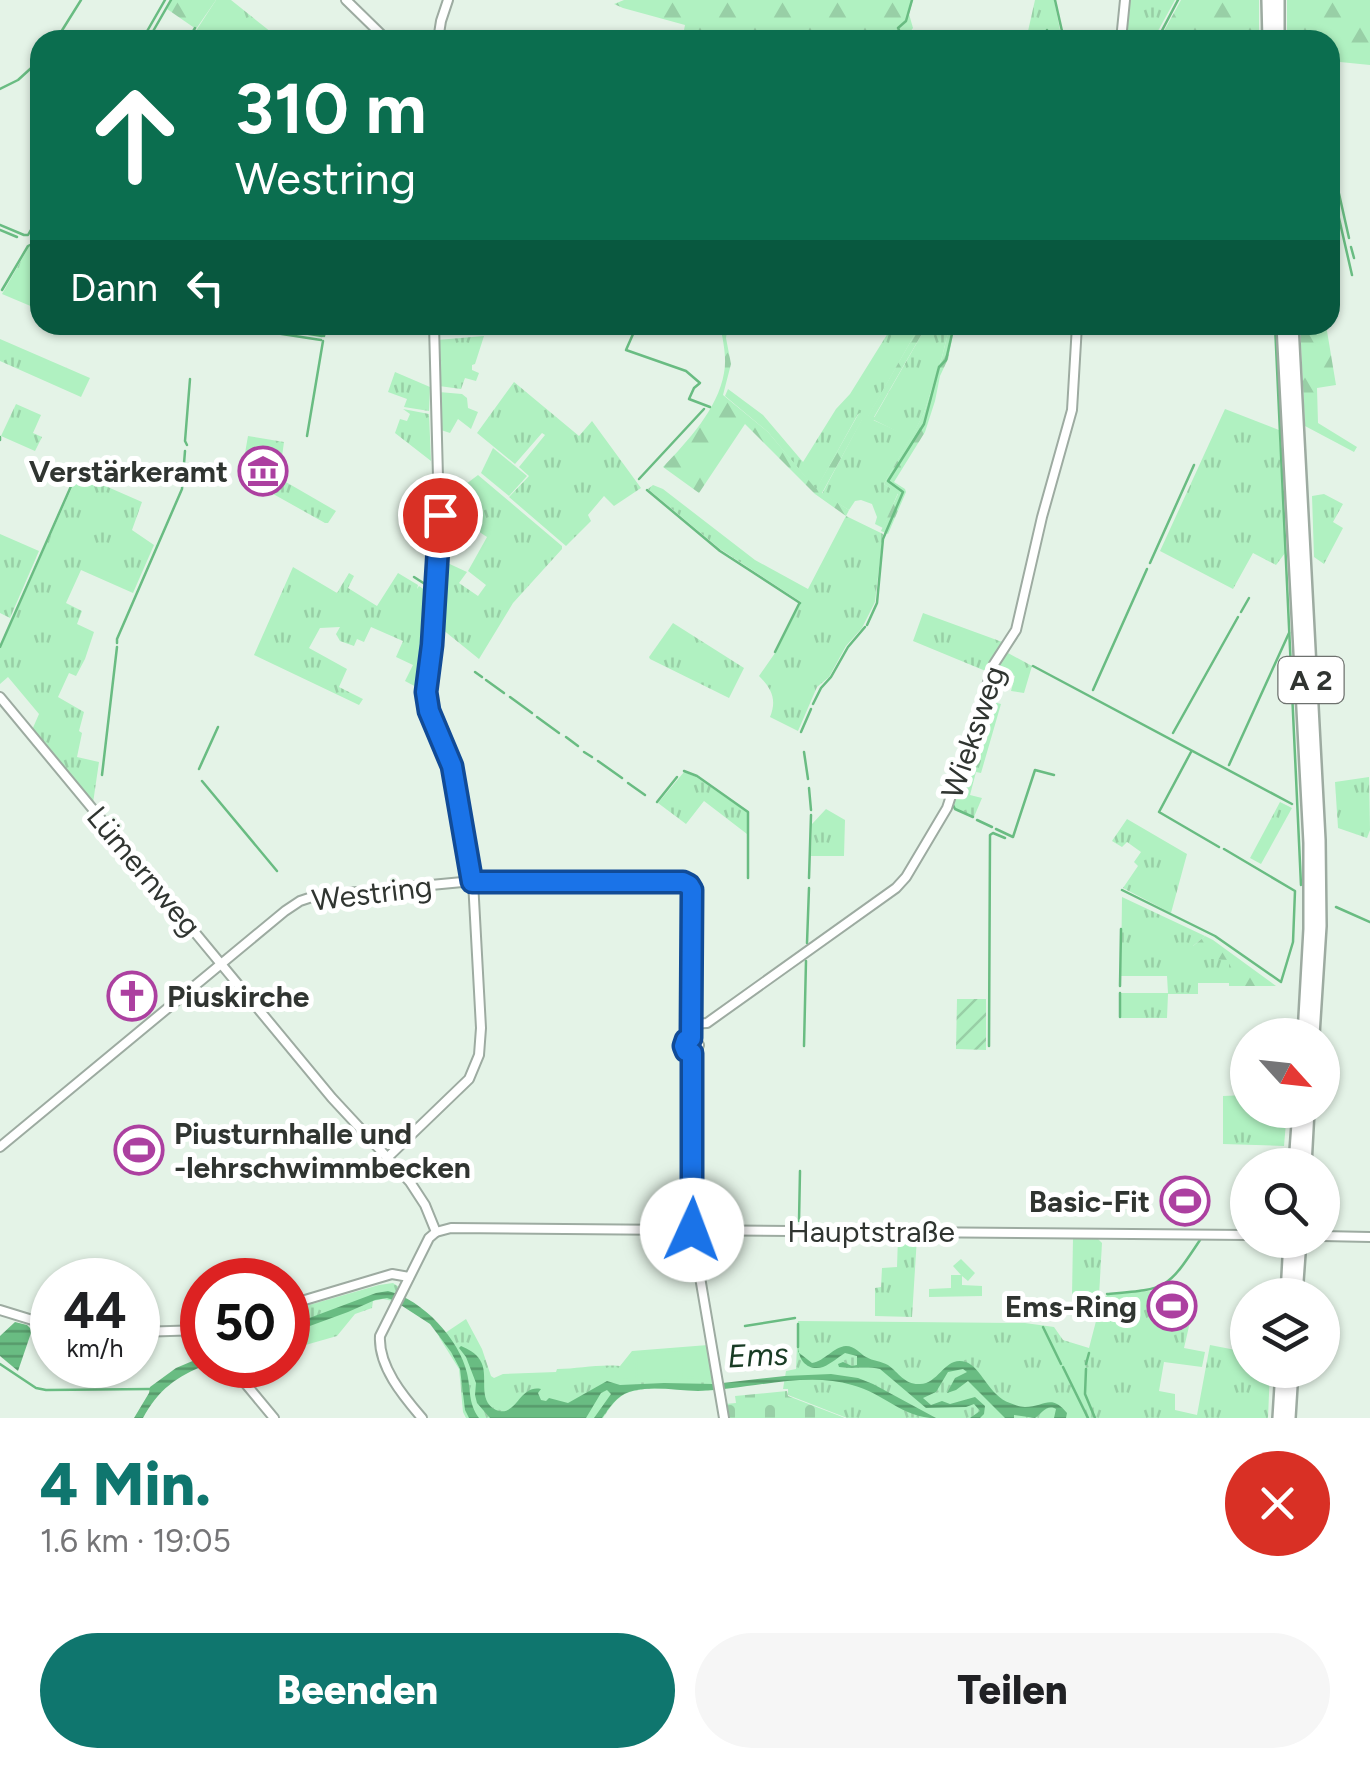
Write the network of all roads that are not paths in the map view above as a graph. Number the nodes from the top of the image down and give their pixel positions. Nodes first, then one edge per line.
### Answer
1 (346, 0) edge
2 (448, 0) edge
3 (1125, 0) edge
4 (1268, 0) edge
5 (1278, 0) edge
6 (377, 30) edge
7 (440, 30) edge
8 (1122, 30) edge
9 (1269, 30) edge
10 (1278, 30) edge
11 (434, 335) edge
12 (1076, 335) edge
13 (1284, 335) edge
14 (1293, 335) edge
15 (0, 697) edge
16 (472, 882) junction
17 (222, 964) junction
18 (1305, 1018) edge
19 (1314, 1018) edge
20 (692, 1024) junction
21 (0, 1147) edge
22 (387, 1158) junction
23 (692, 1230) junction
24 (436, 1232) junction
25 (1230, 1235) edge
26 (1340, 1236) edge
27 (1370, 1237) edge
28 (407, 1281) junction
29 (310, 1299) edge
30 (0, 1310) edge
31 (30, 1319) edge
32 (249, 1388) edge
33 (1281, 1388) edge
34 (1290, 1388) edge
35 (274, 1418) edge
36 (422, 1418) edge
37 (724, 1418) edge
38 (1279, 1418) edge
39 (1288, 1418) edge

1 - 6 street
2 - 7 street
3 - 8 street
4 - 9 highway
5 - 10 highway
11 - 16 street
12 - 20 street, Wieksweg
13 - 18 highway, A 2
14 - 19 highway, A 2
15 - 17 street, Lümernweg
16 - 17 street, Westring
16 - 20 street, Westring
16 - 22 street
17 - 21 street, Westring
17 - 22 street, Lümernweg
20 - 23 street, Westring
22 - 24 street, Lümernweg
23 - 24 street, Hauptstraße
23 - 25 street, Hauptstraße
23 - 37 street
24 - 28 street
26 - 27 street
28 - 29 street
28 - 36 street
30 - 31 street
32 - 35 street
33 - 38 highway
34 - 39 highway

